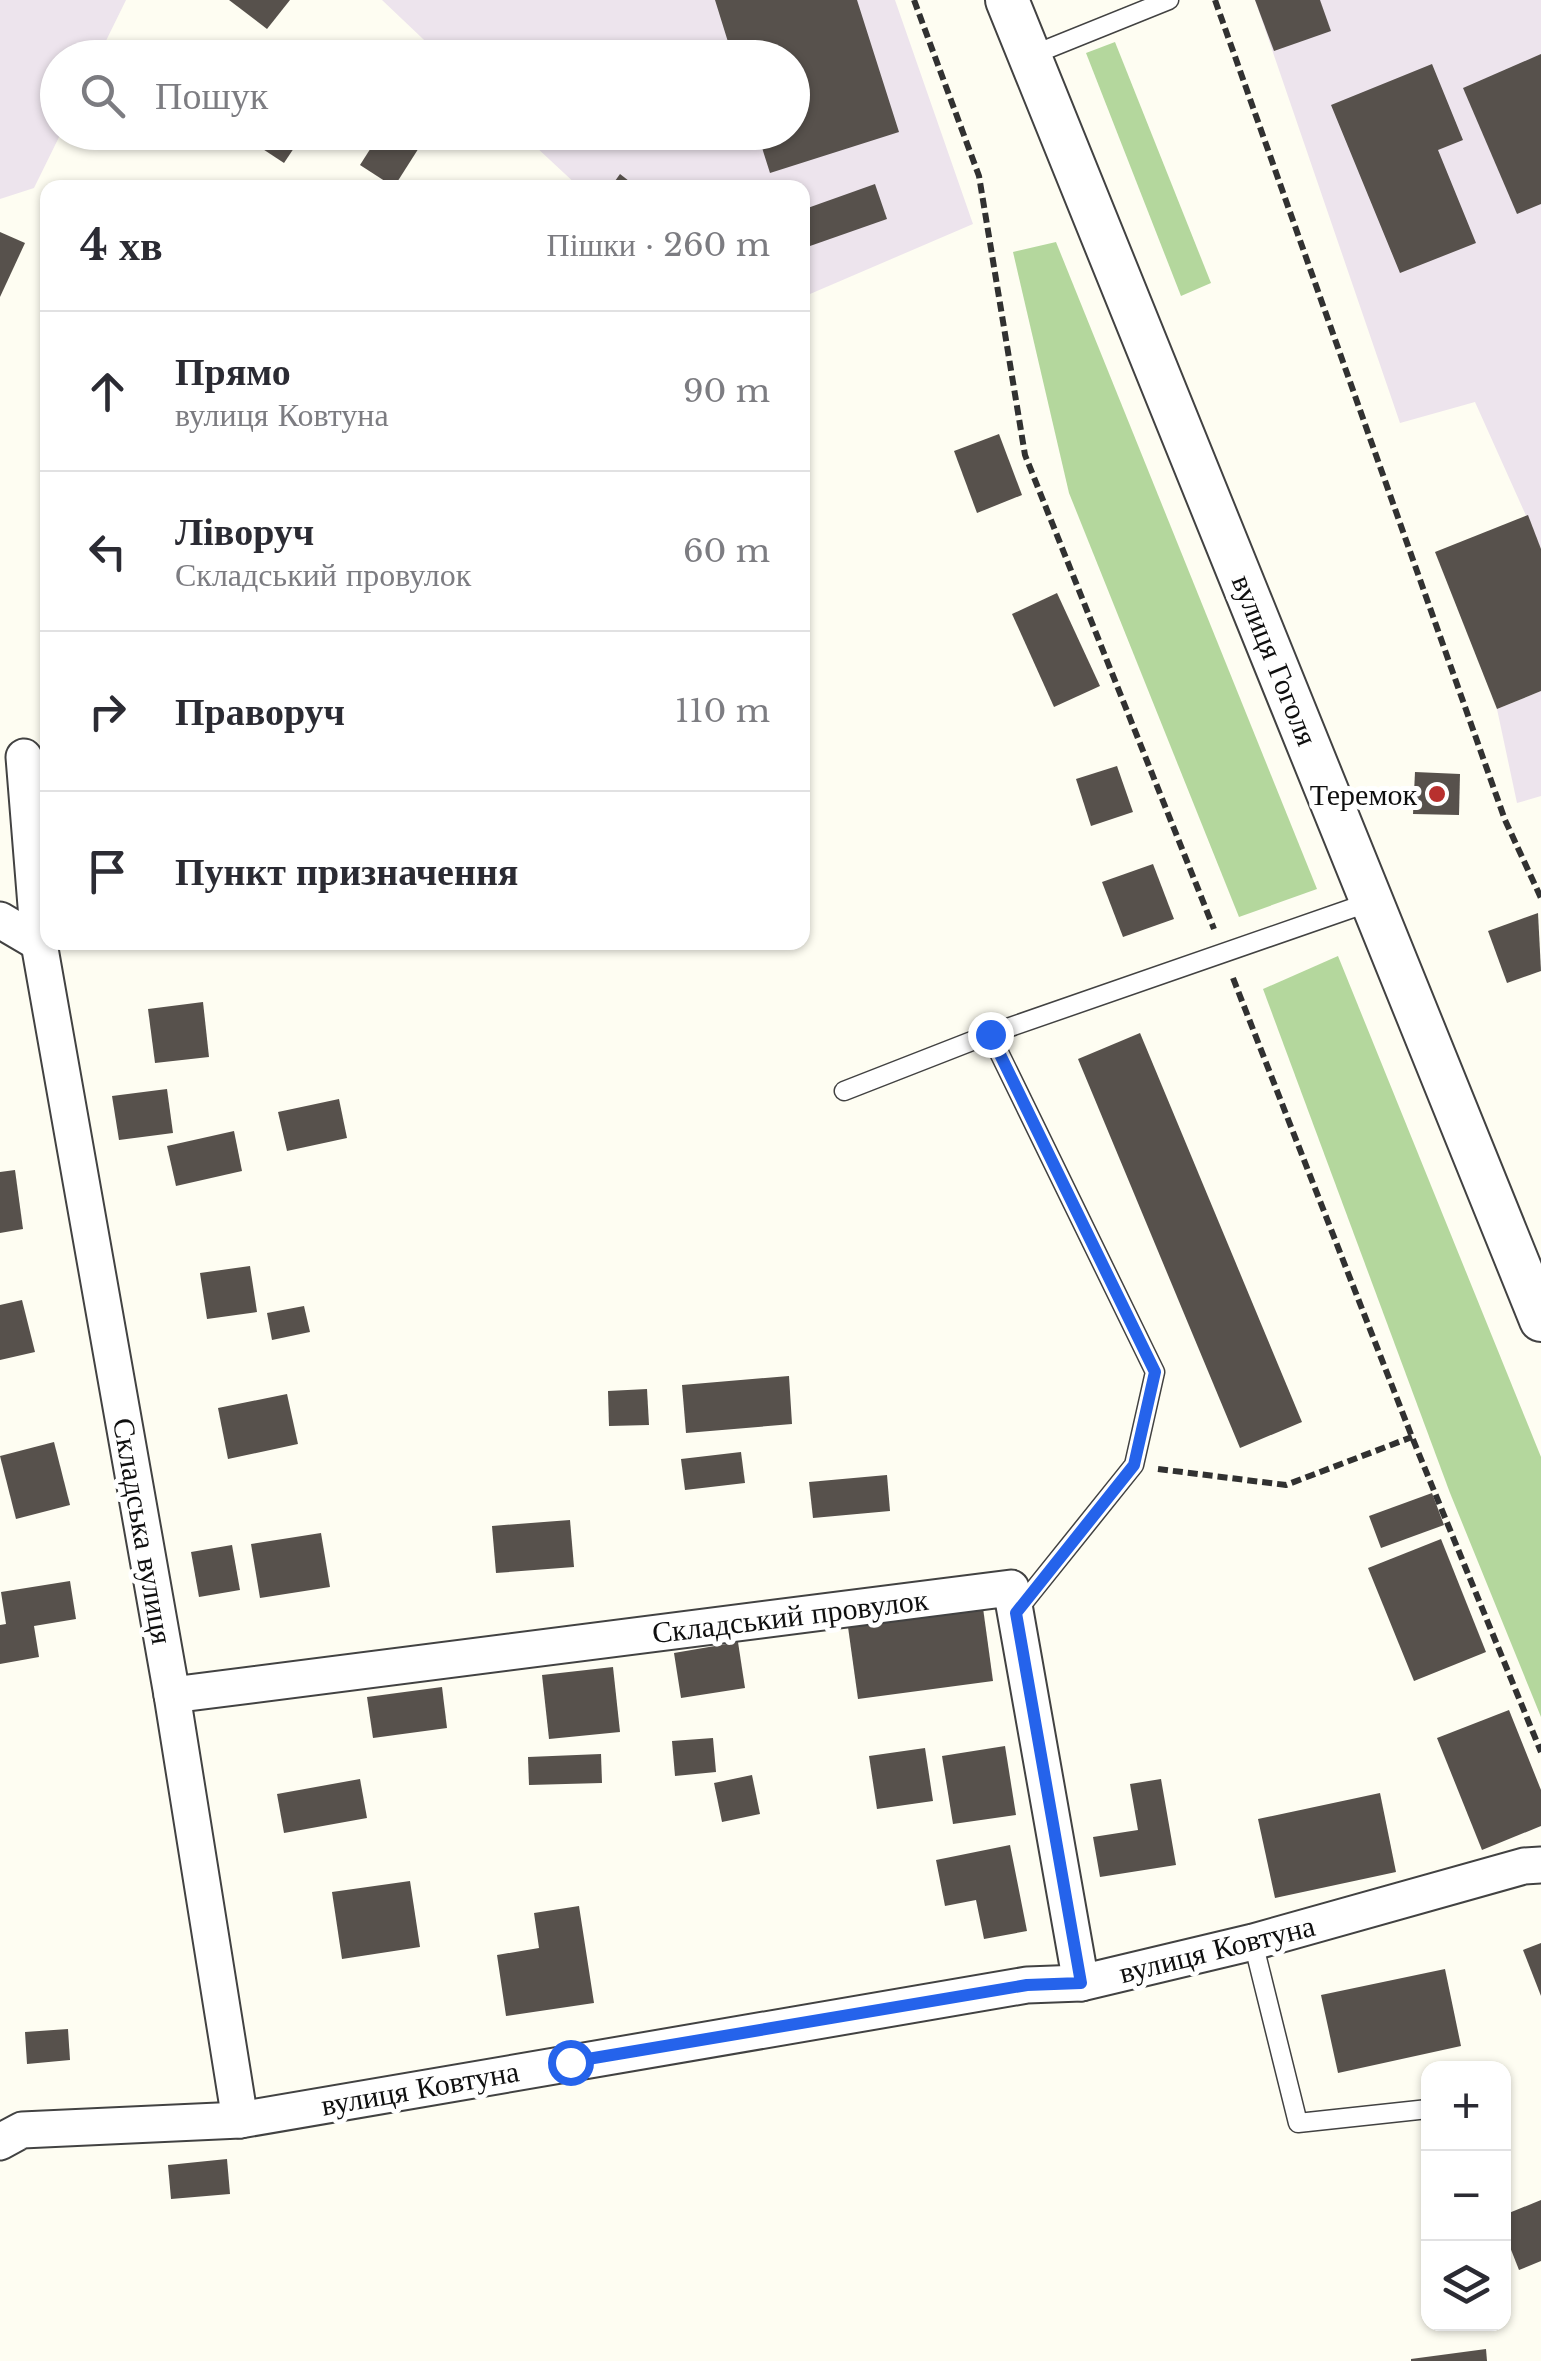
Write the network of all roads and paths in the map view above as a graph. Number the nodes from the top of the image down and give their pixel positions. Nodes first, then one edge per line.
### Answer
1 (914, 0) edge
2 (1007, 0) edge
3 (1169, 0) edge
4 (1215, 0) edge
5 (1029, 56) junction
6 (24, 756) dead end
7 (1541, 898) edge
8 (1374, 900) junction
9 (0, 920) edge
10 (39, 943) junction
11 (40, 949) edge
12 (40, 950) edge
13 (1224, 954) junction
14 (990, 1034) junction
15 (844, 1091) dead end
16 (1536, 1297) edge
17 (1412, 1437) junction
18 (1134, 1465) junction
19 (1016, 1613) junction
20 (172, 1695) junction
21 (1541, 1752) edge
22 (1541, 1865) edge
23 (1253, 1942) junction
24 (1081, 1983) junction
25 (1421, 2110) edge
26 (240, 2120) junction
27 (0, 2142) edge

1 - 13 path
2 - 5 street, вулиця Гоголя
3 - 5 lane
4 - 7 path
5 - 8 street, вулиця Гоголя
6 - 10 street, Складська вулиця
8 - 13 lane
8 - 16 street, вулиця Гоголя
9 - 10 street
10 - 11 street, Складська вулиця
12 - 20 street, Складська вулиця
13 - 14 lane
13 - 17 path
14 - 15 lane
14 - 18 lane
17 - 18 path
17 - 21 path
18 - 19 lane
19 - 20 street, Складський провулок
19 - 24 street
20 - 26 street, Складська вулиця
22 - 23 street, вулиця Ковтуна
23 - 24 street, вулиця Ковтуна
23 - 25 lane
24 - 26 street, вулиця Ковтуна
26 - 27 street, вулиця Ковтуна

